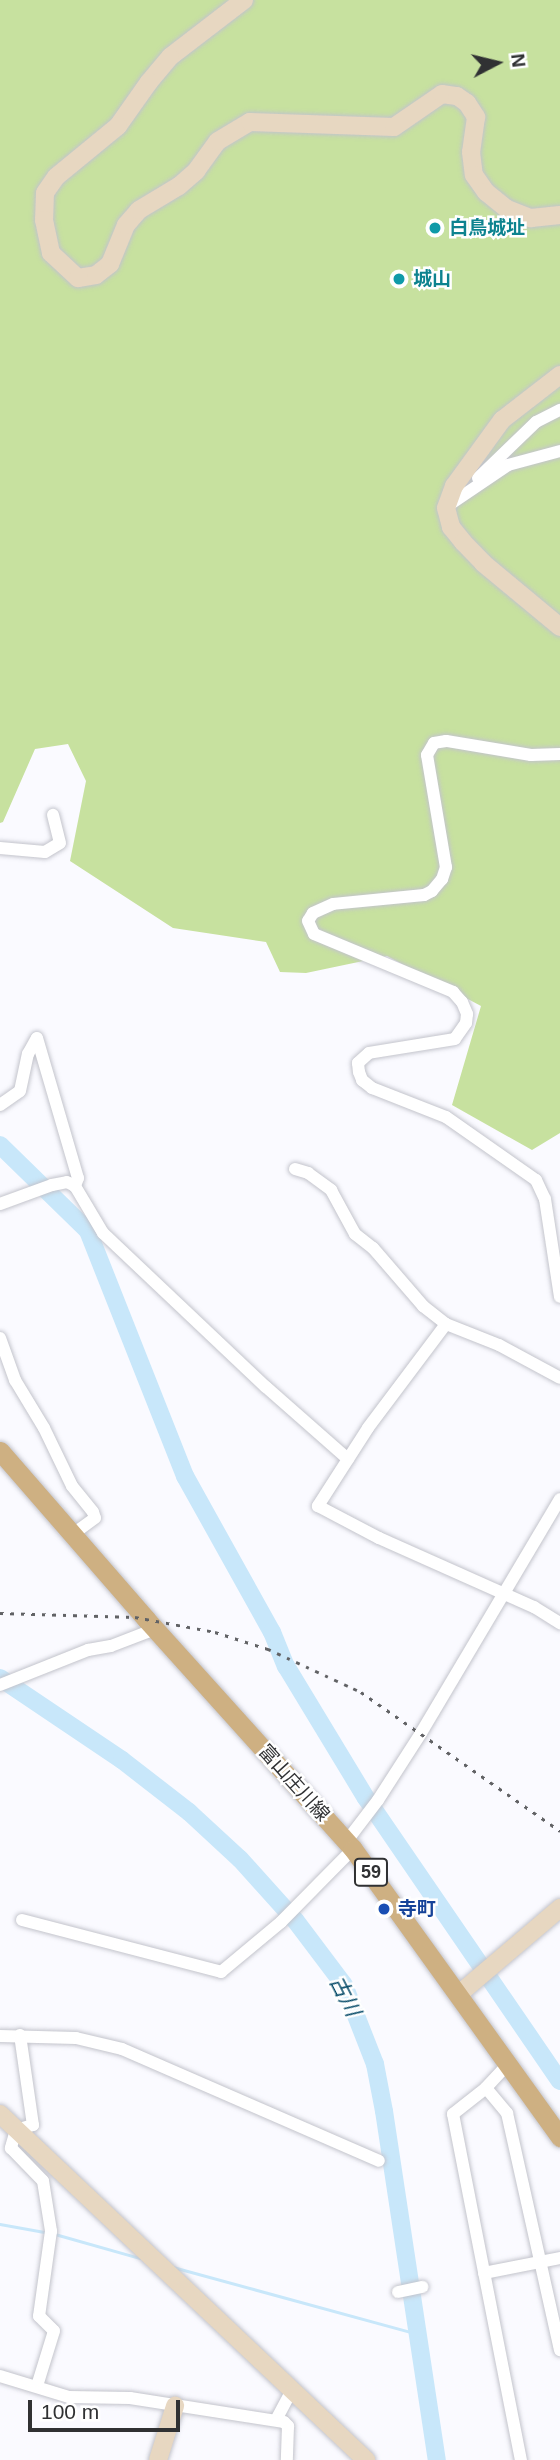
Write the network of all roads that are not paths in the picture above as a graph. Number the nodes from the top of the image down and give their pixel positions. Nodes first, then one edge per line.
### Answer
1 (244, 0) edge
2 (560, 215) edge
3 (560, 375) edge
4 (560, 410) edge
5 (560, 451) edge
6 (470, 489) junction
7 (446, 508) junction
8 (560, 627) edge
9 (560, 754) edge
10 (53, 815) dead end
11 (0, 848) edge
12 (0, 1105) edge
13 (295, 1169) dead end
14 (75, 1186) junction
15 (0, 1204) edge
16 (560, 1297) edge
17 (446, 1324) junction
18 (0, 1338) edge
19 (560, 1378) edge
20 (0, 1451) edge
21 (348, 1459) junction
22 (560, 1499) edge
23 (72, 1535) junction
24 (506, 1594) junction
25 (560, 1623) edge
26 (155, 1629) junction
27 (0, 1685) edge
28 (350, 1845) junction
29 (560, 1908) edge
30 (22, 1920) dead end
31 (466, 1987) junction
32 (20, 2035) junction
33 (0, 2036) edge
34 (509, 2063) junction
35 (486, 2088) junction
36 (0, 2114) edge
37 (16, 2130) junction
38 (560, 2137) edge
39 (379, 2161) dead end
40 (560, 2258) edge
41 (541, 2262) junction
42 (484, 2273) junction
43 (422, 2287) dead end
44 (398, 2292) dead end
45 (560, 2350) edge
46 (0, 2375) edge
47 (37, 2386) junction
48 (292, 2389) junction
49 (175, 2406) junction
50 (276, 2420) junction
51 (158, 2460) edge
52 (287, 2460) edge
53 (366, 2460) edge
54 (521, 2460) edge

1 - 2 street
3 - 7 street
4 - 6 street
5 - 6 street
6 - 7 street
7 - 8 street
9 - 16 street
10 - 11 street
12 - 14 street
13 - 17 street
14 - 15 street
14 - 21 street
17 - 19 street
17 - 21 street
18 - 23 street
20 - 23 main road, 富山庄川線 / 59
21 - 24 street
22 - 24 street
23 - 26 main road, 富山庄川線 / 59
24 - 25 street
24 - 28 street
26 - 27 street
26 - 28 main road, 富山庄川線 / 59
28 - 30 street
28 - 31 main road, 富山庄川線 / 59
29 - 31 street
31 - 34 main road, 富山庄川線 / 59
32 - 33 street
32 - 37 street
32 - 39 street
34 - 35 street
34 - 38 main road, 富山庄川線 / 59
35 - 41 street
35 - 42 street
36 - 37 street
37 - 47 street
37 - 48 street
40 - 41 street
41 - 42 street
41 - 45 street
42 - 54 street
43 - 44 street
46 - 47 street
47 - 49 street
48 - 50 street
48 - 53 street
49 - 50 street
49 - 51 street
50 - 52 street

